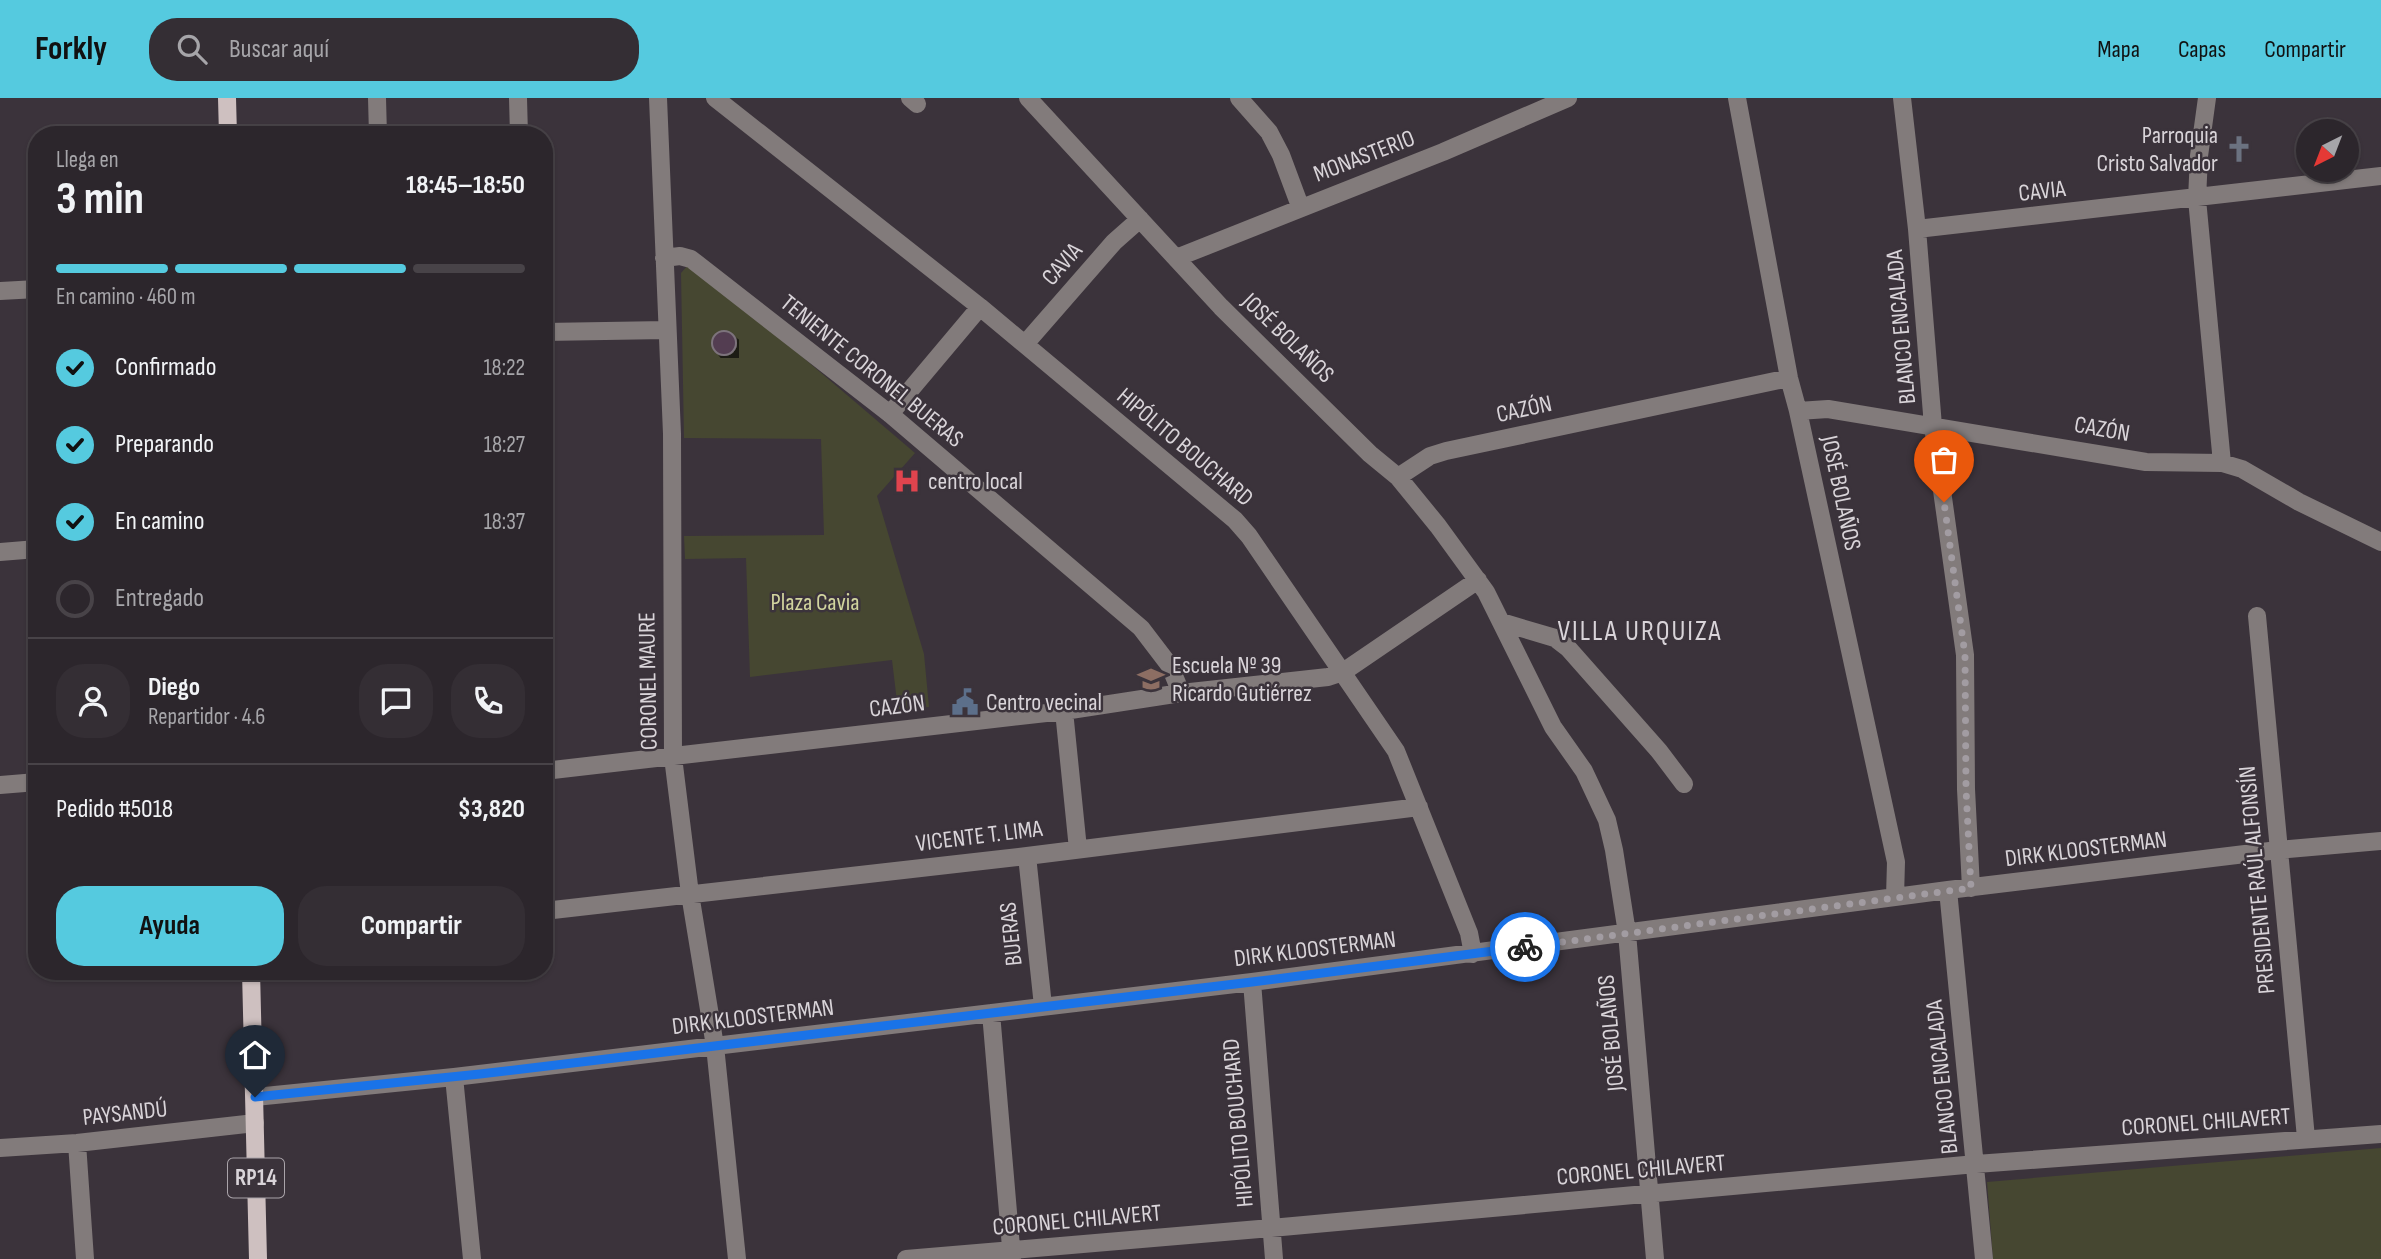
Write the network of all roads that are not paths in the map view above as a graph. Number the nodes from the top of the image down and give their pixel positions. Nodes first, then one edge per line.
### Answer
1 (227, 98) edge
2 (377, 98) edge
3 (518, 98) edge
4 (658, 98) edge
5 (715, 98) edge
6 (1028, 98) edge
7 (1239, 98) edge
8 (1568, 98) edge
9 (1737, 98) edge
10 (1902, 98) edge
11 (2207, 98) edge
12 (228, 126) edge
13 (378, 126) edge
14 (519, 126) edge
15 (2381, 176) edge
16 (2197, 199) junction
17 (1300, 206) junction
18 (1140, 219) junction
19 (1917, 229) junction
20 (664, 258) junction
21 (1176, 258) junction
22 (28, 289) edge
23 (0, 291) edge
24 (980, 307) junction
25 (666, 330) junction
26 (553, 332) edge
27 (1025, 344) junction
28 (1789, 378) junction
29 (1798, 411) junction
30 (890, 414) junction
31 (1933, 426) junction
32 (2222, 463) junction
33 (1398, 477) junction
34 (2381, 542) edge
35 (28, 550) edge
36 (0, 552) edge
37 (1478, 580) junction
38 (2257, 616) dead end
39 (1502, 622) junction
40 (1343, 672) junction
41 (1181, 693) junction
42 (1064, 711) junction
43 (673, 757) junction
44 (553, 770) edge
45 (28, 783) edge
46 (1684, 784) dead end
47 (0, 785) edge
48 (1419, 807) junction
49 (2381, 841) edge
50 (1078, 849) junction
51 (2278, 850) junction
52 (1027, 856) junction
53 (1971, 888) junction
54 (1948, 890) junction
55 (690, 894) junction
56 (1895, 897) junction
57 (553, 910) edge
58 (1627, 933) junction
59 (1473, 954) junction
60 (251, 980) edge
61 (1252, 982) junction
62 (1043, 1006) junction
63 (991, 1013) junction
64 (715, 1046) junction
65 (454, 1077) junction
66 (255, 1097) junction
67 (255, 1123) junction
68 (2381, 1134) edge
69 (2306, 1138) junction
70 (77, 1143) junction
71 (0, 1147) edge
72 (1976, 1164) junction
73 (1650, 1194) junction
74 (1271, 1228) junction
75 (1012, 1254) edge
76 (85, 1259) edge
77 (258, 1259) edge
78 (472, 1259) edge
79 (737, 1259) edge
80 (906, 1259) edge
81 (1274, 1259) edge
82 (1655, 1259) edge
83 (1984, 1259) edge

1 - 12 main road
2 - 13 street
3 - 14 street
4 - 20 street, CORONEL MAURE
5 - 24 street, HIPÓLITO BOUCHARD
6 - 18 street, JOSÉ BOLAÑOS
7 - 17 street
8 - 17 street, MONASTERIO
9 - 28 street, JOSÉ BOLAÑOS
10 - 19 street, BLANCO ENCALADA
11 - 16 street
15 - 16 street, CAVIA
16 - 19 street, CAVIA
16 - 32 street
17 - 21 street, MONASTERIO
18 - 21 street, JOSÉ BOLAÑOS
18 - 27 street, CAVIA
19 - 31 street, BLANCO ENCALADA
20 - 25 street, CORONEL MAURE
20 - 30 street, TENIENTE CORONEL BUERAS
21 - 33 street, JOSÉ BOLAÑOS
22 - 23 street
24 - 27 street, HIPÓLITO BOUCHARD
24 - 30 street
25 - 26 street
25 - 43 street, CORONEL MAURE
27 - 40 street, HIPÓLITO BOUCHARD
28 - 29 street, JOSÉ BOLAÑOS
28 - 33 street, CAZÓN
29 - 31 street, CAZÓN
29 - 56 street, JOSÉ BOLAÑOS
30 - 41 street, TENIENTE CORONEL BUERAS
31 - 32 street, CAZÓN
31 - 53 street, BLANCO ENCALADA
32 - 34 street, CAZÓN
33 - 37 street, JOSÉ BOLAÑOS
35 - 36 street
37 - 39 street, JOSÉ BOLAÑOS
37 - 40 street, CAZÓN
38 - 51 street, PRESIDENTE RAÚL ALFONSÍN
39 - 46 street
39 - 58 street, JOSÉ BOLAÑOS
40 - 41 street, CAZÓN
40 - 48 street, HIPÓLITO BOUCHARD
41 - 42 street, CAZÓN
42 - 43 street, CAZÓN
42 - 50 street
43 - 44 street, CAZÓN
43 - 55 street, CORONEL MAURE
45 - 47 street
48 - 50 street, VICENTE T. LIMA
48 - 59 street, HIPÓLITO BOUCHARD
49 - 51 street, DIRK KLOOSTERMAN
50 - 52 street, VICENTE T. LIMA
51 - 53 street, DIRK KLOOSTERMAN
51 - 69 street, PRESIDENTE RAÚL ALFONSÍN
52 - 55 street, VICENTE T. LIMA
52 - 62 street, BUERAS
53 - 54 street, DIRK KLOOSTERMAN
54 - 56 street, DIRK KLOOSTERMAN
54 - 72 street, BLANCO ENCALADA
55 - 57 street, VICENTE T. LIMA
55 - 64 street, CORONEL MAURE
56 - 58 street, DIRK KLOOSTERMAN
58 - 59 street, DIRK KLOOSTERMAN
58 - 73 street, JOSÉ BOLAÑOS
59 - 61 street, DIRK KLOOSTERMAN
60 - 66 main road, RP14
61 - 62 street, DIRK KLOOSTERMAN
61 - 74 street, HIPÓLITO BOUCHARD
62 - 63 street, DIRK KLOOSTERMAN
63 - 64 street, DIRK KLOOSTERMAN
63 - 75 street
64 - 65 street, DIRK KLOOSTERMAN
64 - 79 street, CORONEL MAURE
65 - 66 street, DIRK KLOOSTERMAN
65 - 78 street
66 - 67 main road, RP14
67 - 70 street, PAYSANDÚ
67 - 77 main road, RP14
68 - 69 street, CORONEL CHILAVERT
69 - 72 street, CORONEL CHILAVERT
70 - 71 street, PAYSANDÚ
70 - 76 street
72 - 73 street, CORONEL CHILAVERT
72 - 83 street, BLANCO ENCALADA
73 - 74 street, CORONEL CHILAVERT
73 - 82 street, JOSÉ BOLAÑOS
74 - 75 street, CORONEL CHILAVERT
74 - 81 street, HIPÓLITO BOUCHARD
75 - 80 street, CORONEL CHILAVERT

